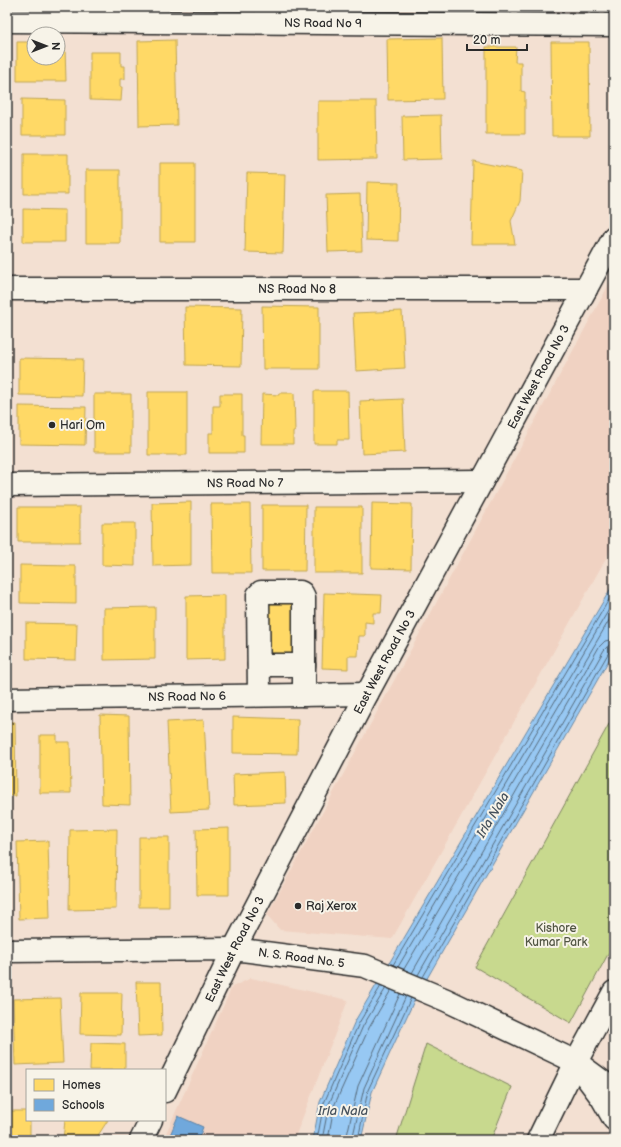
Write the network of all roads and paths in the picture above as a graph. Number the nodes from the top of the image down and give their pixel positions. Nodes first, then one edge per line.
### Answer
1 (7, 21) edge
2 (614, 25) edge
3 (614, 237) edge
4 (7, 289) edge
5 (586, 289) junction
6 (482, 481) junction
7 (7, 485) edge
8 (259, 665) junction
9 (304, 665) junction
10 (367, 694) junction
11 (259, 695) junction
12 (304, 695) junction
13 (7, 699) edge
14 (234, 949) junction
15 (7, 951) edge
16 (614, 992) edge
17 (609, 1015) edge
18 (576, 1062) junction
19 (166, 1089) edge
20 (614, 1090) edge
21 (614, 1119) edge
22 (150, 1121) edge
23 (141, 1140) edge
24 (538, 1140) edge

1 - 2 street, NS Road No 9
3 - 5 street, East West Road No 3
4 - 5 street, NS Road No 8
5 - 6 street, East West Road No 3
6 - 7 street, NS Road No 7
6 - 10 street, East West Road No 3
8 - 9 street
8 - 9 street
8 - 11 street
9 - 12 street
10 - 12 street, NS Road No 6
10 - 14 street, East West Road No 3
11 - 12 street, NS Road No 6
11 - 13 street, NS Road No 6
14 - 15 street, N. S. Road No. 5
14 - 18 street, N. S. Road No. 5
14 - 19 street, East West Road No 3
16 - 17 street
17 - 18 street
18 - 20 street, N. S. Road No. 5
18 - 21 street
18 - 24 street
22 - 23 street

